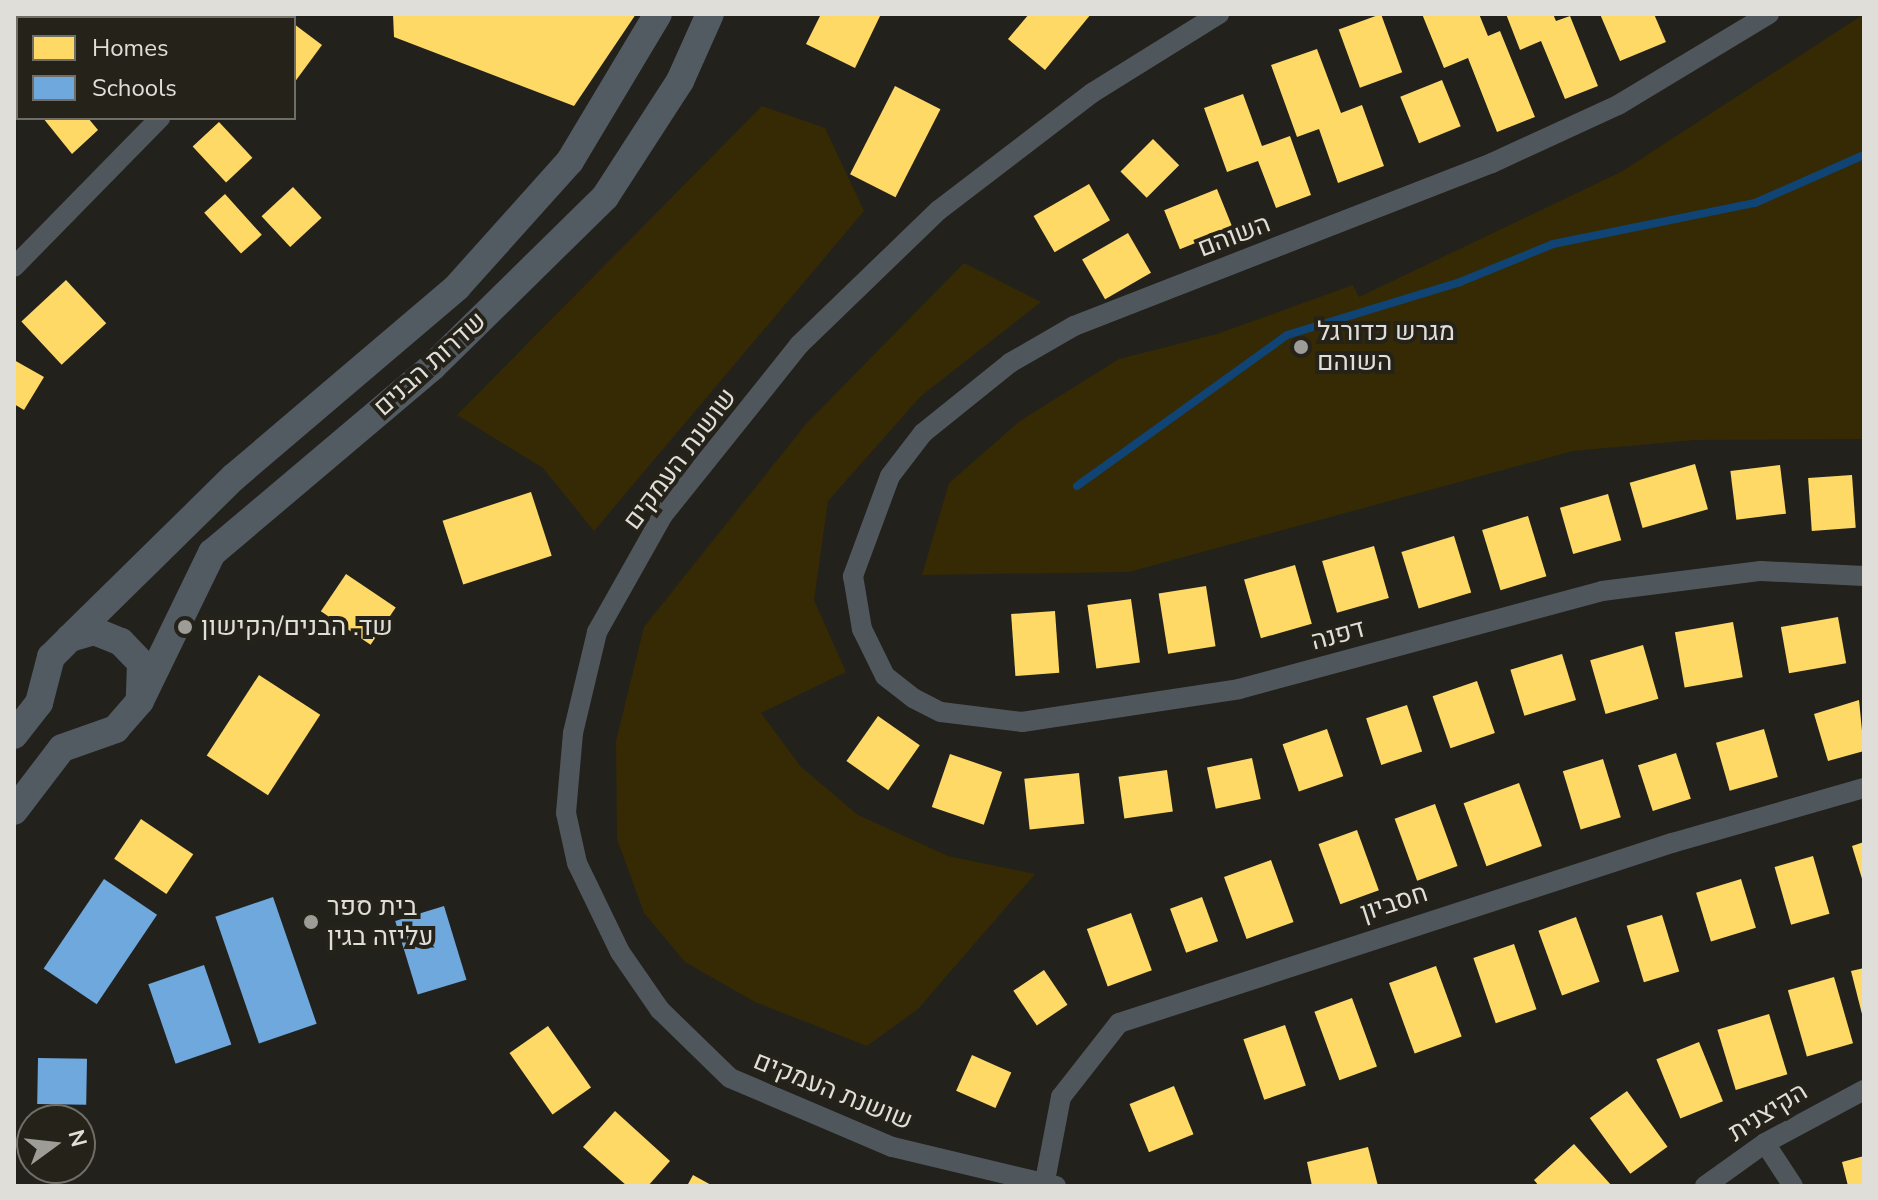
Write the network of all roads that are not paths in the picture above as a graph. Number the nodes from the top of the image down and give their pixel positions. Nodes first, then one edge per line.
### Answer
1 (658, 14) edge
2 (710, 14) edge
3 (1219, 14) edge
4 (1769, 14) edge
5 (158, 120) edge
6 (14, 267) edge
7 (1864, 576) edge
8 (862, 629) joint
9 (70, 638) junction
10 (140, 701) junction
11 (14, 735) edge
12 (1864, 788) edge
13 (14, 811) edge
14 (1864, 1090) edge
15 (1765, 1143) junction
16 (1048, 1185) edge
17 (1705, 1186) edge
18 (1793, 1186) edge

1 - 9 main road, שדרות הבנים
2 - 10 main road, שדרות הבנים
3 - 16 street, שושנת העמקים
4 - 8 street, השוהם
5 - 6 street
7 - 8 street, דפנה
9 - 10 main road
9 - 11 main road, שדרות הבנים
10 - 13 main road, שדרות הבנים
12 - 16 street, חסביון
14 - 15 street, הקיצנית
15 - 17 street, הקיצנית
15 - 18 street

